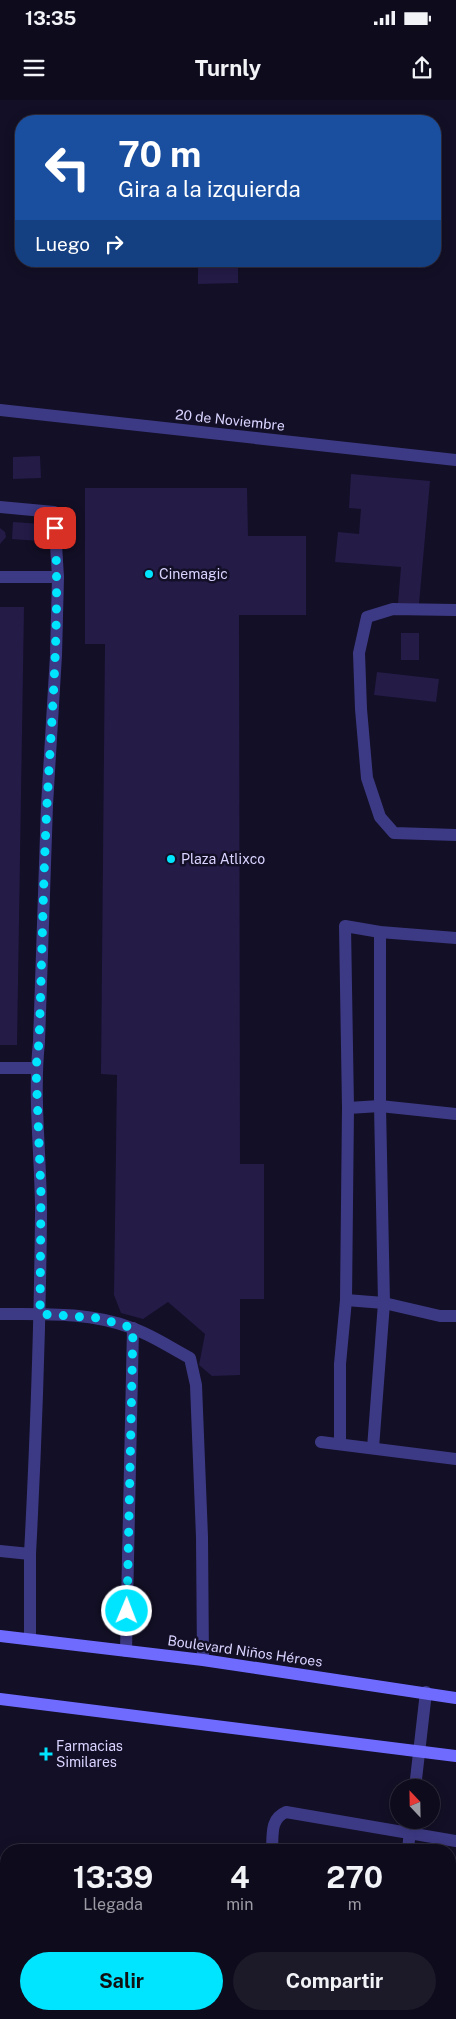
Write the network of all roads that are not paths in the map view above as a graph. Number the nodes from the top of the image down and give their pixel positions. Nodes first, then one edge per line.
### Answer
1 (0, 410) edge
2 (456, 460) edge
3 (0, 507) edge
4 (0, 577) edge
5 (58, 577) junction
6 (456, 610) edge
7 (456, 835) edge
8 (380, 932) junction
9 (456, 938) edge
10 (0, 1068) edge
11 (36, 1068) junction
12 (380, 1106) junction
13 (348, 1108) junction
14 (456, 1114) edge
15 (346, 1300) junction
16 (384, 1302) junction
17 (0, 1314) edge
18 (40, 1314) junction
19 (456, 1316) edge
20 (133, 1328) junction
21 (321, 1442) dead end
22 (340, 1444) junction
23 (373, 1448) junction
24 (456, 1459) edge
25 (0, 1551) edge
26 (30, 1554) junction
27 (0, 1636) edge
28 (30, 1639) junction
29 (126, 1651) junction
30 (203, 1660) junction
31 (426, 1692) junction
32 (456, 1698) edge
33 (0, 1699) edge
34 (420, 1750) junction
35 (456, 1756) edge
36 (416, 1779) edge
37 (410, 1829) edge
38 (409, 1834) junction
39 (456, 1840) edge
40 (272, 1844) edge
41 (408, 1844) edge

1 - 2 street, 20 de Noviembre
3 - 5 street
4 - 5 street
5 - 11 street
6 - 7 street
8 - 9 street
8 - 12 street
8 - 13 street
10 - 11 street
11 - 18 street
12 - 13 street
12 - 14 street
12 - 16 street
13 - 15 street
15 - 16 street
15 - 22 street
16 - 19 street
16 - 23 street
17 - 18 street
18 - 20 street
18 - 26 street
20 - 29 street
20 - 30 street
21 - 22 street
22 - 23 street
23 - 24 street
25 - 26 street
26 - 28 street
27 - 28 main road, Boulevard Niños Héroes
28 - 29 main road, Boulevard Niños Héroes
29 - 30 main road, Boulevard Niños Héroes
30 - 31 main road, Boulevard Niños Héroes
31 - 32 main road, Boulevard Niños Héroes
31 - 34 street
33 - 34 main road
34 - 35 main road
34 - 36 street
37 - 38 street
38 - 39 street
38 - 40 street
38 - 41 street

